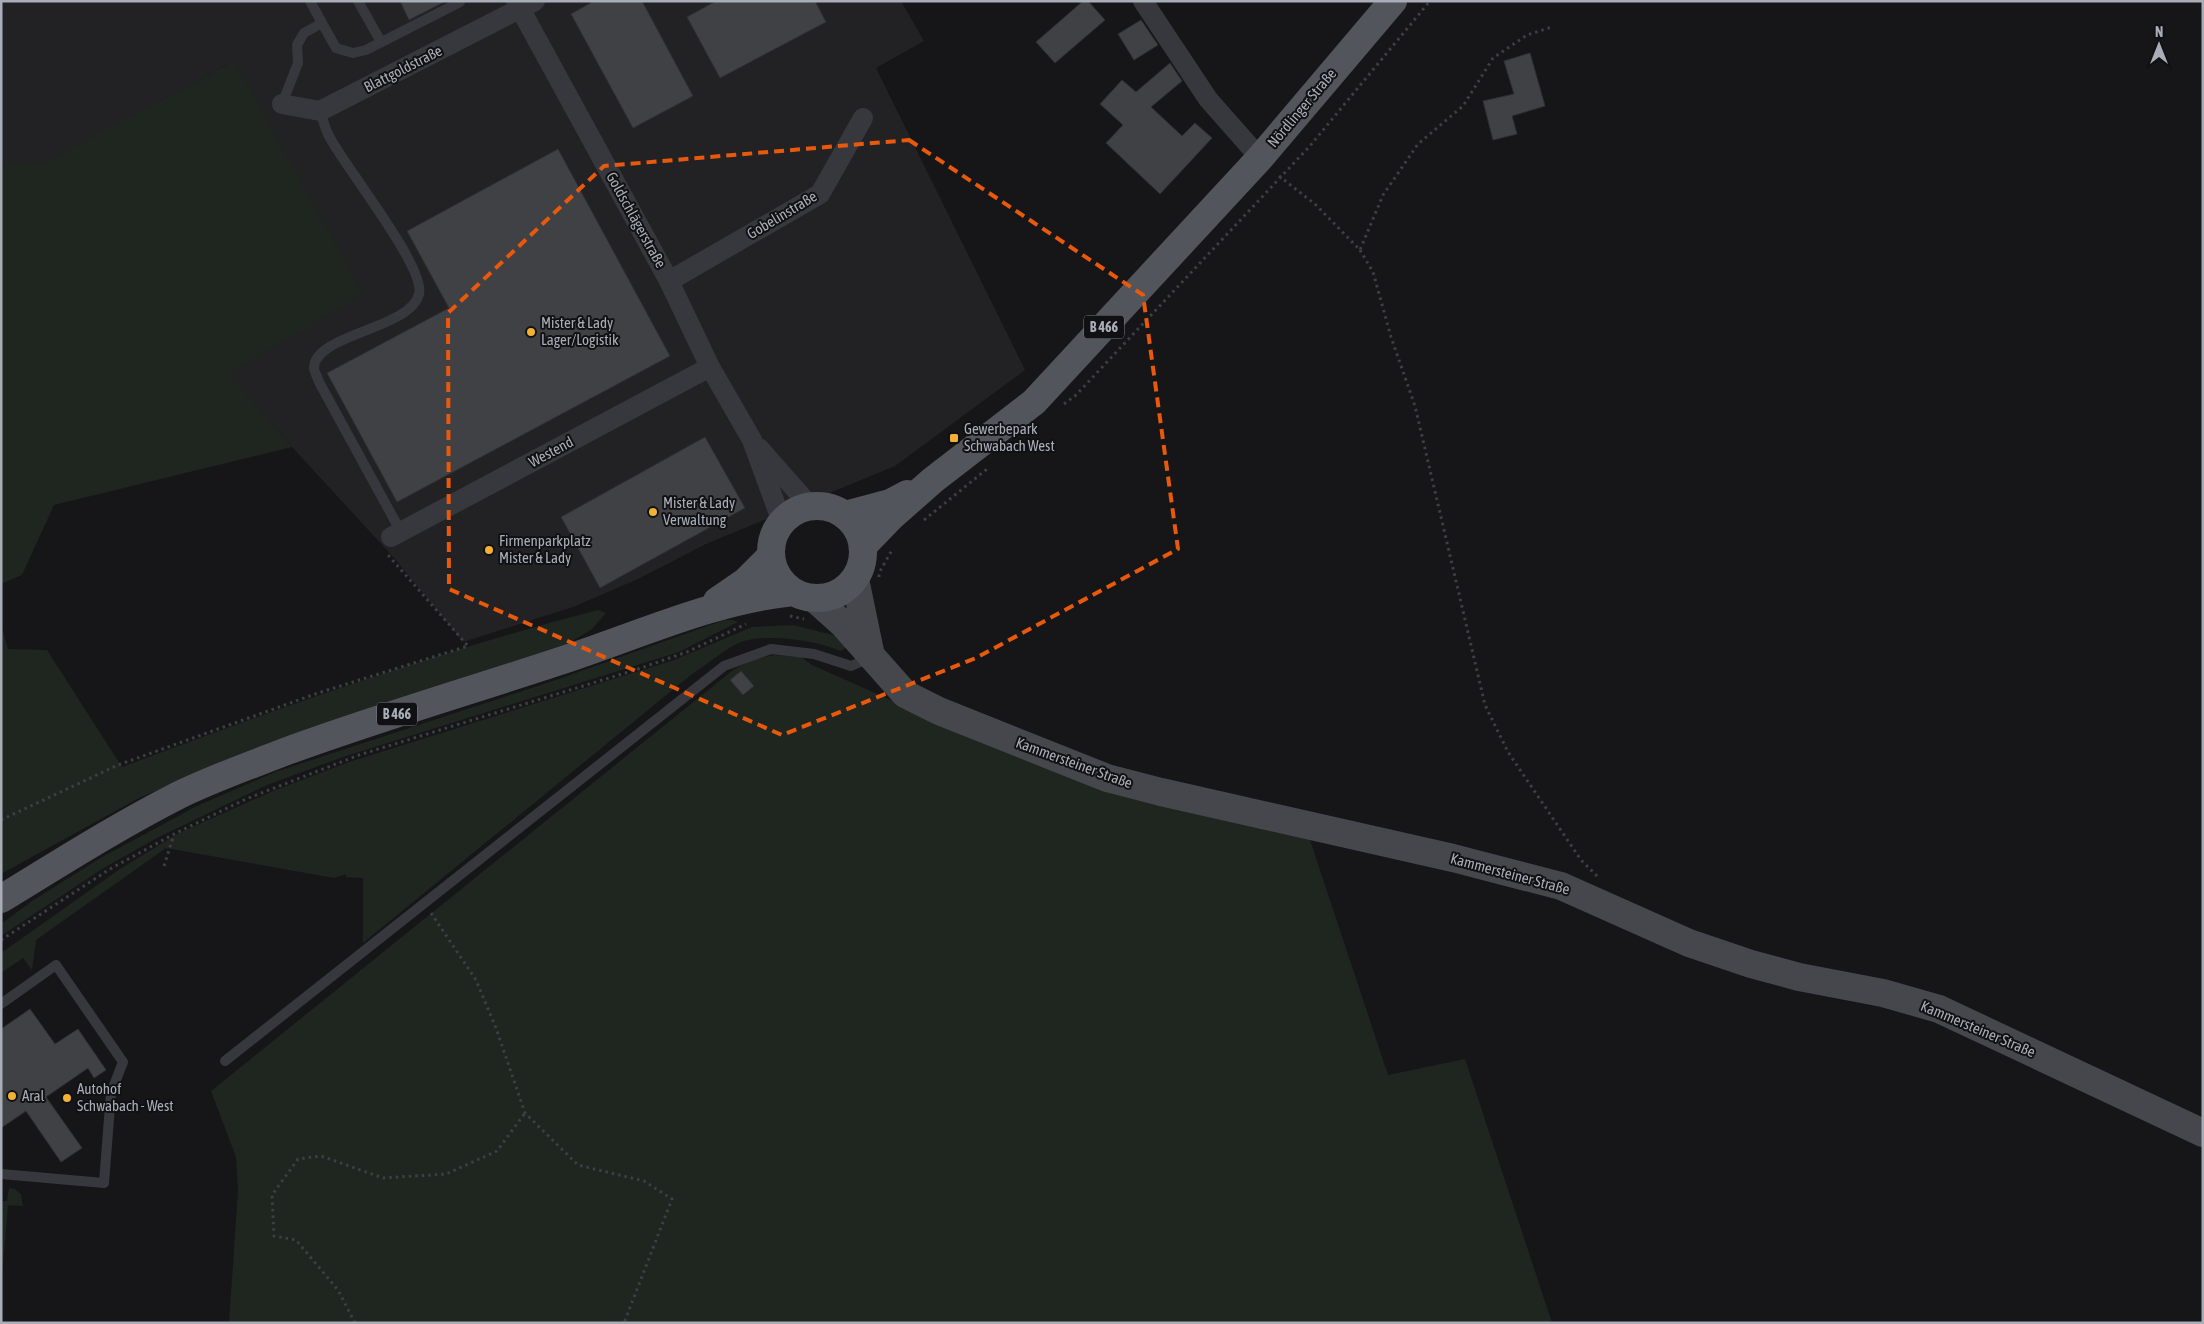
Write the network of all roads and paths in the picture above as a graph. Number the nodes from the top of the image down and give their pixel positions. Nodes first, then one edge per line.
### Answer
1 (310, 1) edge
2 (358, 1) edge
3 (1143, 1) edge
4 (1393, 1) edge
5 (460, 2) edge
6 (524, 4) edge
7 (322, 23) junction
8 (1552, 27) dead end
9 (381, 42) junction
10 (282, 104) joint
11 (320, 111) junction
12 (863, 118) dead end
13 (1260, 158) junction
14 (1360, 250) junction
15 (670, 281) junction
16 (710, 367) junction
17 (752, 440) junction
18 (933, 480) junction
19 (810, 507) junction
20 (845, 515) junction
21 (782, 522) junction
22 (396, 535) junction
23 (863, 546) junction
24 (771, 556) junction
25 (856, 579) junction
26 (804, 595) junction
27 (703, 610) junction
28 (871, 657) junction
29 (1, 820) edge
30 (174, 834) dead end
31 (148, 848) dead end
32 (164, 866) dead end
33 (1602, 881) dead end
34 (1, 899) edge
35 (424, 902) junction
36 (1, 940) edge
37 (1, 1004) edge
38 (226, 1061) dead end
39 (525, 1113) junction
40 (2203, 1133) edge
41 (1, 1174) edge
42 (355, 1323) edge
43 (624, 1323) edge

1 - 7 lane
2 - 9 lane
3 - 13 street, Nördlinger Straße
4 - 13 main road, Nördlinger Straße / B 466
5 - 9 lane
6 - 11 street, Blattgoldstraße
6 - 15 street, Goldschlägerstraße
7 - 9 lane
7 - 10 lane
8 - 14 path
10 - 11 street
11 - 22 lane
12 - 15 street, Gobelinstraße
13 - 14 path
13 - 18 main road, B 466
14 - 33 path
15 - 16 street, Goldschlägerstraße
16 - 17 street, Goldschlägerstraße
16 - 22 street, Westend
17 - 19 street, Goldschlägerstraße
17 - 21 street, Goldschlägerstraße
18 - 20 main road, B 466
18 - 23 main road, B 466
19 - 20 main road
19 - 21 main road
20 - 23 main road
21 - 24 main road
22 - 29 path
23 - 25 main road
24 - 26 main road
24 - 27 main road, B 466
25 - 26 main road
25 - 28 street
26 - 27 main road, B 466
26 - 28 street, Kammersteiner Straße
27 - 34 main road, B 466
28 - 35 lane
28 - 40 street, Kammersteiner Straße
30 - 32 path
31 - 36 path
35 - 38 lane
35 - 39 path
37 - 41 lane
39 - 42 path
39 - 43 path

